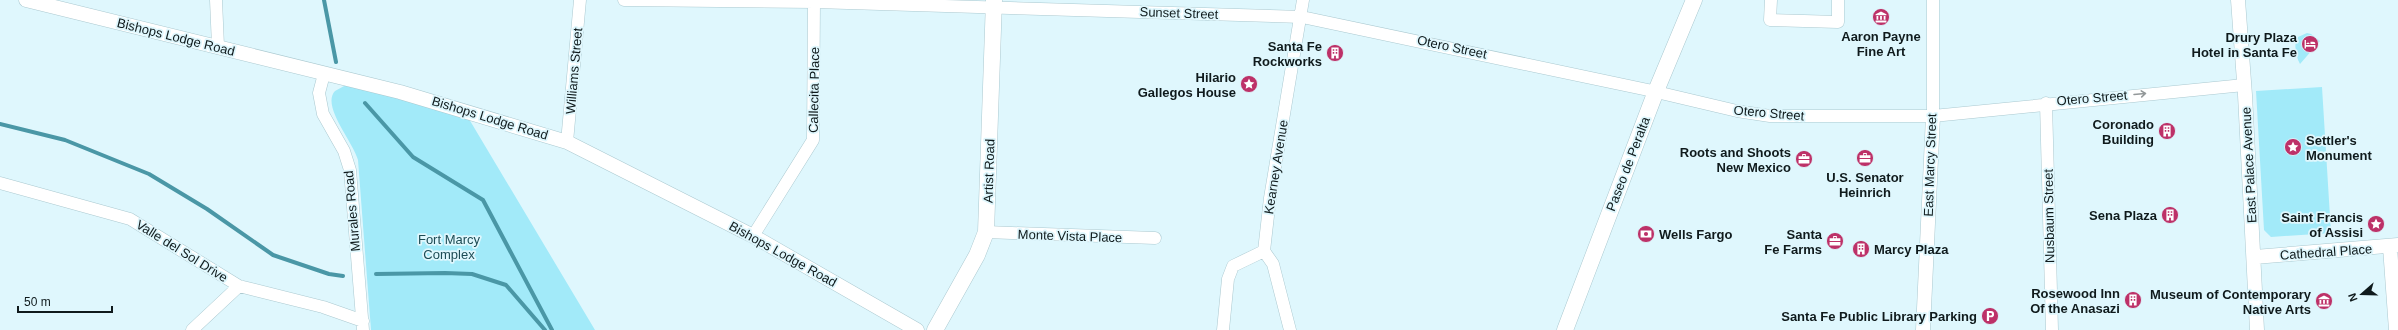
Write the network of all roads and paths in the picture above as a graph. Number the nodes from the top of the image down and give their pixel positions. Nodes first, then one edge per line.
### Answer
1 (26, 0) edge
2 (216, 0) edge
3 (580, 0) edge
4 (624, 0) edge
5 (1303, 0) edge
6 (1694, 0) edge
7 (1771, 0) edge
8 (1838, 0) edge
9 (1933, 0) edge
10 (2238, 0) edge
11 (815, 1) edge
12 (994, 4) edge
13 (1302, 17) junction
14 (218, 46) junction
15 (324, 74) junction
16 (2244, 85) junction
17 (1656, 91) junction
18 (2046, 103) junction
19 (1933, 116) junction
20 (567, 142) junction
21 (0, 183) edge
22 (986, 232) junction
23 (753, 236) junction
24 (1155, 238) dead end
25 (2394, 246) edge
26 (1264, 251) junction
27 (2255, 257) junction
28 (239, 286) junction
29 (363, 326) edge
30 (192, 330) edge
31 (917, 330) edge
32 (935, 330) edge
33 (1222, 330) edge
34 (1290, 330) edge
35 (1565, 330) edge
36 (1924, 330) edge
37 (2052, 330) edge
38 (2257, 330) edge
39 (2396, 330) edge

1 - 14 street, Bishops Lodge Road
2 - 14 street
3 - 20 street, Williams Street
4 - 11 street, Sunset Street
5 - 13 street, Kearney Avenue
6 - 17 main road, Paseo de Peralta
7 - 8 street
9 - 19 street, East Marcy Street
10 - 16 street, East Palace Avenue
11 - 12 street, Sunset Street
11 - 23 street, Callecita Place
12 - 13 street, Sunset Street
12 - 22 main road, Artist Road
13 - 17 street, Otero Street
13 - 26 street, Kearney Avenue
14 - 15 street, Bishops Lodge Road
15 - 20 street, Bishops Lodge Road
15 - 29 street, Murales Road
18 -> 16 street, Otero Street
16 - 27 street, East Palace Avenue
17 - 19 street, Otero Street
17 - 35 main road, Paseo de Peralta
18 - 19 street, Otero Street
18 - 37 street, Nusbaum Street
19 - 36 street, East Marcy Street
20 - 23 street, Bishops Lodge Road
21 - 28 street, Valle del Sol Drive
22 - 24 street, Monte Vista Place
22 - 32 main road, Artist Road
23 - 31 street, Bishops Lodge Road
25 - 27 street, Cathedral Place
25 - 39 street
26 - 33 street
26 - 34 street
27 - 38 street, East Palace Avenue
28 - 29 street, Valle del Sol Drive
28 - 30 street

